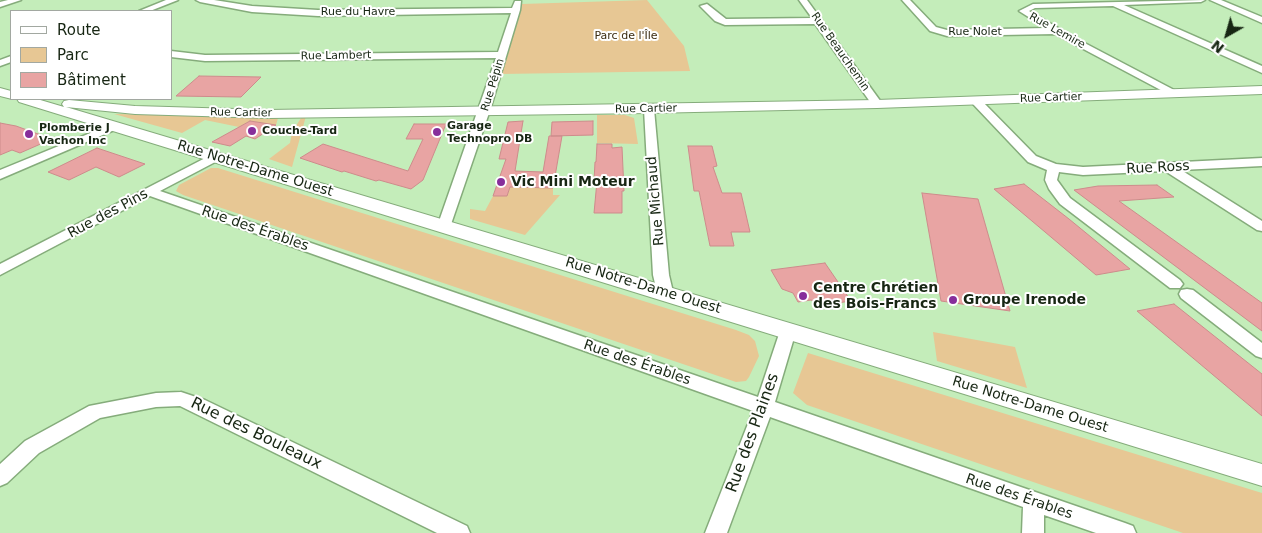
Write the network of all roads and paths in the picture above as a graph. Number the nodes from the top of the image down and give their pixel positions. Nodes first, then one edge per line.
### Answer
1 (17, 0) edge
2 (174, 0) edge
3 (200, 0) edge
4 (246, 0) edge
5 (803, 0) edge
6 (906, 0) edge
7 (1201, 0) edge
8 (1214, 0) edge
9 (1113, 3) junction
10 (0, 5) edge
11 (518, 5) edge
12 (232, 6) junction
13 (704, 6) dead end
14 (146, 10) edge
15 (1262, 20) edge
16 (818, 21) junction
17 (1057, 30) junction
18 (172, 54) edge
19 (502, 55) junction
20 (1262, 70) edge
21 (1262, 90) edge
22 (1172, 93) junction
23 (27, 100) edge
24 (976, 101) junction
25 (877, 104) junction
26 (649, 109) junction
27 (485, 110) junction
28 (115, 126) junction
29 (215, 157) junction
30 (1262, 162) edge
31 (1054, 168) junction
32 (1168, 168) junction
33 (0, 175) edge
34 (150, 192) junction
35 (444, 227) junction
36 (1262, 227) edge
37 (0, 270) edge
38 (665, 292) junction
39 (788, 332) junction
40 (1262, 352) edge
41 (764, 407) junction
42 (1262, 475) edge
43 (0, 476) edge
44 (1034, 502) junction
45 (459, 533) edge
46 (716, 533) edge
47 (1033, 533) edge
48 (1125, 533) edge

1 - 10 street
2 - 14 street
3 - 12 street, Rue du Havre
4 - 12 street
5 - 16 street, Rue Beauchemin
6 - 17 street, Rue Nolet
7 - 9 street, Rue Lemire
8 - 15 street
9 - 17 street, Rue Lemire
9 - 20 street
11 - 12 street, Rue du Havre
11 - 19 street, Rue Pépin
13 - 16 street
16 - 25 street, Rue Beauchemin
17 - 22 street, Rue Lemire
18 - 19 street, Rue Lambert
19 - 27 street, Rue Pépin
21 - 22 street, Rue Cartier
22 - 24 street, Rue Cartier
23 - 27 street, Rue Cartier
23 - 28 street, Rue Notre-Dame Ouest
24 - 25 street, Rue Cartier
24 - 31 street, Rue Ross
25 - 26 street, Rue Cartier
26 - 27 street, Rue Cartier
26 - 38 street, Rue Michaud
27 - 35 street, Rue Pépin
28 - 29 street, Rue Notre-Dame Ouest
28 - 33 street
29 - 34 street, Rue des Pins
29 - 35 street, Rue Notre-Dame Ouest
30 - 32 street, Rue Ross
31 - 32 street, Rue Ross
31 - 40 street
32 - 36 street
34 - 37 street, Rue des Pins
34 - 41 street, Rue des Érables
35 - 38 street, Rue Notre-Dame Ouest
38 - 39 street, Rue Notre-Dame Ouest
39 - 41 street, Rue des Plaines
39 - 42 street, Rue Notre-Dame Ouest
41 - 44 street, Rue des Érables
41 - 46 street, Rue des Plaines
43 - 45 street, Rue des Bouleaux
44 - 47 street
44 - 48 street, Rue des Érables

